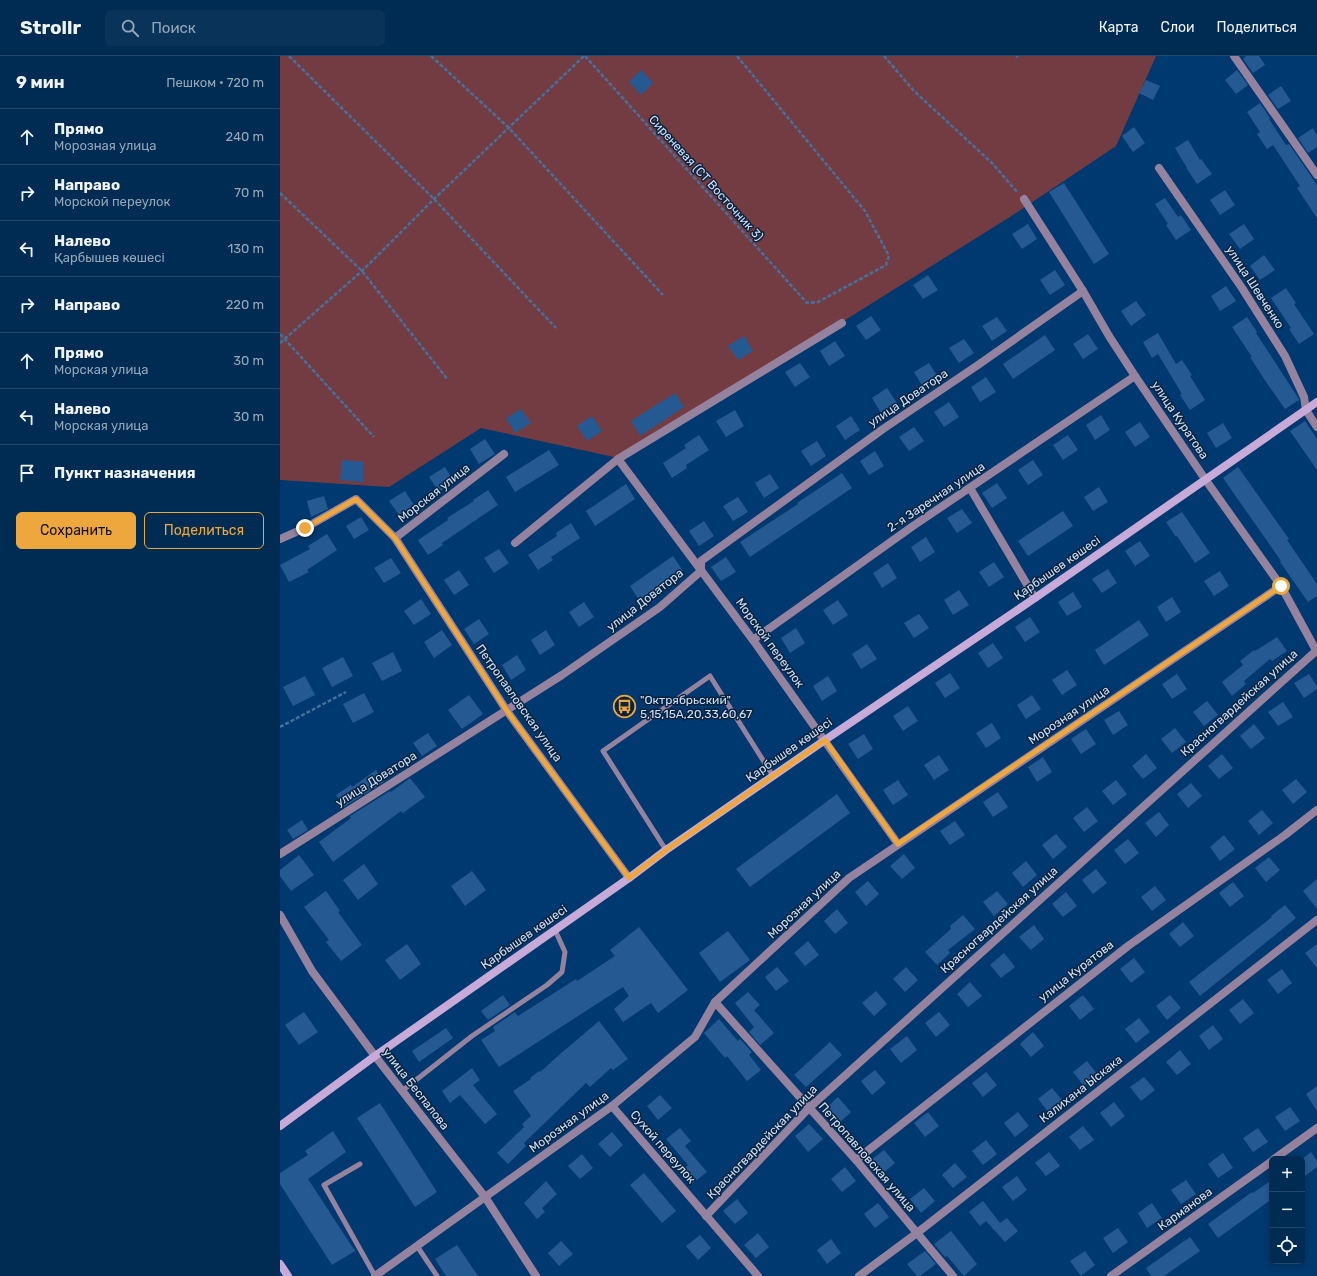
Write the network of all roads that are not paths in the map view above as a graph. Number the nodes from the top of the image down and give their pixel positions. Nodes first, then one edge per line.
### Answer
1 (1234, 56) edge
2 (1159, 168) dead end
3 (1317, 175) edge
4 (1024, 199) road end
5 (1083, 291) junction
6 (842, 323) dead end
7 (1135, 376) junction
8 (1317, 402) edge
9 (1306, 410) junction
10 (1317, 427) edge
11 (504, 454) dead end
12 (618, 459) junction
13 (1205, 479) junction
14 (970, 488) junction
15 (395, 538) junction
16 (280, 539) edge
17 (515, 543) dead end
18 (701, 571) junction
19 (1281, 586) junction
20 (1035, 598) junction
21 (753, 640) junction
22 (1316, 652) edge
23 (507, 711) junction
24 (825, 740) junction
25 (773, 776) junction
26 (1317, 810) edge
27 (898, 844) junction
28 (666, 850) junction
29 (280, 854) edge
30 (629, 878) junction
31 (280, 915) edge
32 (1317, 920) edge
33 (555, 930) junction
34 (715, 1002) junction
35 (375, 1056) junction
36 (402, 1091) junction
37 (612, 1106) junction
38 (809, 1108) junction
39 (280, 1126) edge
40 (1317, 1128) edge
41 (1278, 1156) edge
42 (856, 1160) junction
43 (1269, 1163) edge
44 (360, 1164) dead end
45 (485, 1197) junction
46 (706, 1216) junction
47 (917, 1233) junction
48 (417, 1246) junction
49 (280, 1264) edge
50 (288, 1276) edge
51 (375, 1276) edge
52 (437, 1276) edge
53 (536, 1276) edge
54 (758, 1276) edge
55 (859, 1276) edge
56 (953, 1276) edge
57 (1111, 1276) edge

1 - 3 street
2 - 9 street, улица Шевченко
4 - 5 street, улица Куратова
5 - 7 street, улица Куратова
5 - 18 street, улица Доватора
6 - 12 street
7 - 13 street, улица Куратова
7 - 14 street, 2-я Заречная улица
8 - 9 main road, Қарбышев көшесі
9 - 10 street, улица Шевченко
9 - 13 main road, Қарбышев көшесі
11 - 15 street, Морская улица
12 - 17 street
12 - 18 street, Морской переулок
13 - 19 street, улица Куратова
13 - 20 main road, Қарбышев көшесі
14 - 20 street
14 - 21 street, 2-я Заречная улица
15 - 16 street, Морская улица
15 - 23 street, Петропавловская улица
18 - 21 street, Морской переулок
18 - 23 street, улица Доватора
19 - 22 street, улица Куратова
19 - 27 street, Морозная улица
20 - 24 main road, Қарбышев көшесі
21 - 24 street, Морской переулок
22 - 38 street, Красногвардейская улица
23 - 29 street, улица Доватора
23 - 30 street, Петропавловская улица
24 - 25 main road, Қарбышев көшесі
24 - 27 street, Морской переулок
25 - 28 main road, Қарбышев көшесі
25 - 28 lane
26 - 42 street, улица Куратова
27 - 34 street, Морозная улица
28 - 30 main road, Қарбышев көшесі
30 - 33 main road, Қарбышев көшесі
31 - 35 street, улица Беспалова
32 - 47 street, Калихана Ыскака
33 - 35 main road, Қарбышев көшесі
33 - 36 lane
34 - 37 street, Морозная улица
34 - 38 street, Петропавловская улица
35 - 36 street, улица Беспалова
35 - 39 main road, Қарбышев көшесі
36 - 45 street, улица Беспалова
37 - 45 street, Морозная улица
37 - 46 street, Сухой переулок
38 - 42 street, Петропавловская улица
38 - 46 street, Красногвардейская улица
40 - 41 street, Карманова
42 - 47 street, Петропавловская улица
43 - 57 street, Карманова
44 - 51 lane
45 - 48 street, Морозная улица
45 - 53 street, улица Беспалова
46 - 54 street, Сухой переулок
47 - 55 street, Калихана Ыскака
47 - 56 street, Петропавловская улица
48 - 51 street, Морозная улица
48 - 52 lane
49 - 50 main road

